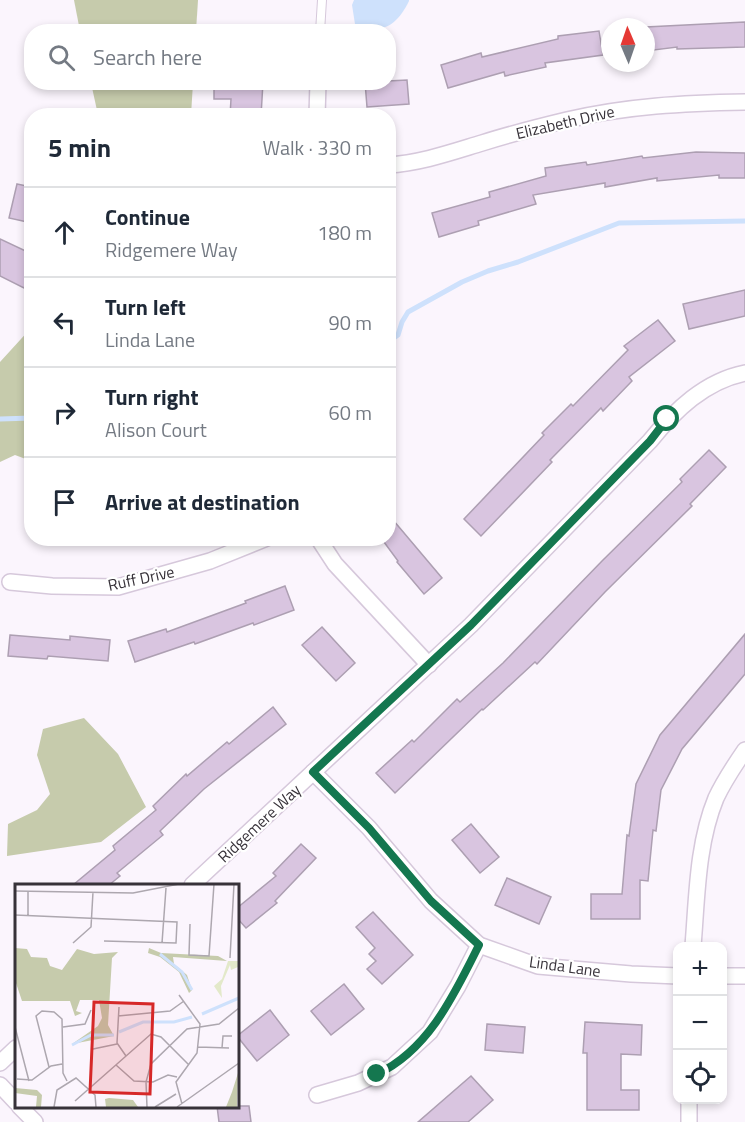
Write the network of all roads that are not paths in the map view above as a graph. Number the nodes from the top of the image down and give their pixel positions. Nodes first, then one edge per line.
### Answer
1 (322, 0) edge
2 (320, 24) edge
3 (318, 90) edge
4 (745, 102) edge
5 (317, 108) edge
6 (396, 164) edge
7 (745, 374) edge
8 (247, 546) edge
9 (323, 546) edge
10 (10, 582) dead end
11 (429, 665) junction
12 (745, 750) edge
13 (313, 772) junction
14 (193, 884) edge
15 (693, 942) edge
16 (479, 945) junction
17 (745, 975) edge
18 (673, 976) edge
19 (727, 976) edge
20 (15, 1049) edge
21 (0, 1063) edge
22 (0, 1085) edge
23 (317, 1095) dead end
24 (15, 1101) edge
25 (689, 1104) edge
26 (21, 1107) edge
27 (35, 1122) edge
28 (689, 1122) edge

1 - 2 lane
3 - 5 street
4 - 6 street, Elizabeth Drive
7 - 11 street, Ridgemere Way
8 - 10 street, Ruff Drive
9 - 11 street
11 - 13 street, Ridgemere Way
12 - 15 street
13 - 14 street, Ridgemere Way
13 - 16 street, Linda Lane
16 - 18 street, Linda Lane
16 - 23 street
17 - 19 street
20 - 21 street
22 - 24 street
25 - 28 street
26 - 27 street

